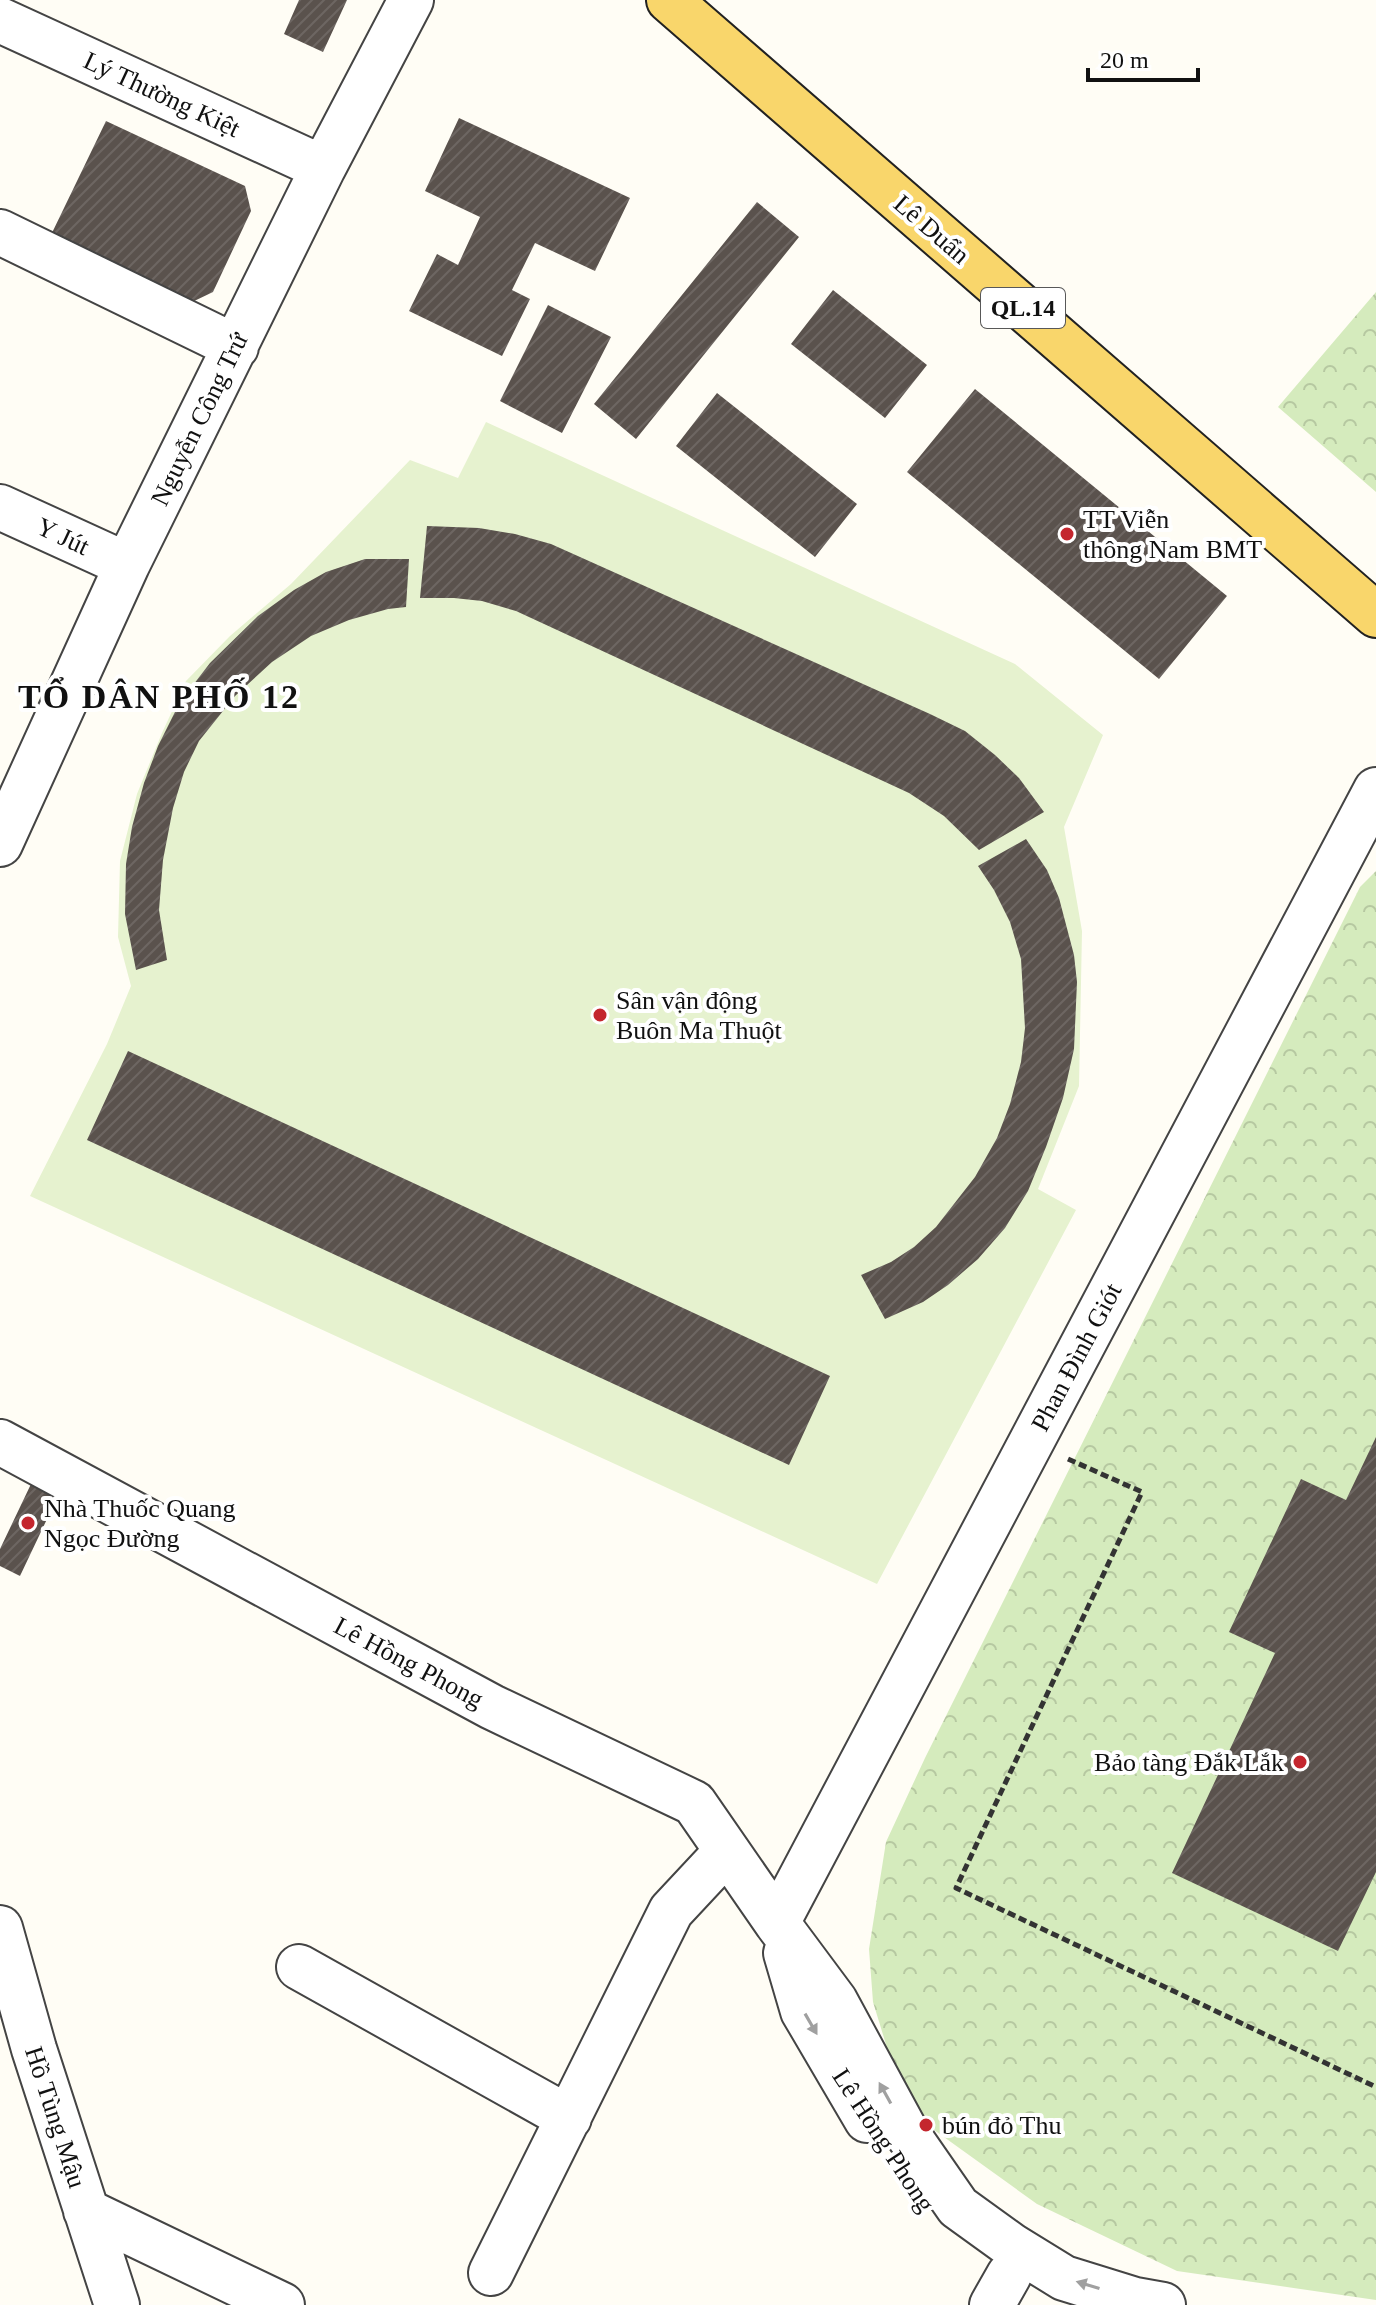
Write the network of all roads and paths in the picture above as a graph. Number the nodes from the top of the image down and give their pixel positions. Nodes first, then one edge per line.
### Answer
1 (411, 0) edge
2 (669, 0) edge
3 (0, 20) edge
4 (323, 168) junction
5 (0, 232) edge
6 (236, 347) junction
7 (0, 507) edge
8 (127, 565) junction
9 (1376, 615) edge
10 (1376, 790) edge
11 (0, 844) edge
12 (0, 1442) edge
13 (1031, 1442) junction
14 (727, 1851) junction
15 (777, 1923) junction
16 (0, 1928) edge
17 (299, 1967) dead end
18 (1376, 2087) edge
19 (569, 2118) junction
20 (86, 2211) junction
21 (491, 2273) dead end
22 (1001, 2290) edge
23 (117, 2305) edge
24 (282, 2305) edge
25 (1056, 2305) edge
26 (1163, 2305) edge

1 - 4 street, Nguyễn Công Trứ
2 - 9 main road, Lê Duẩn / QL.14
3 - 4 street, Lý Thường Kiệt
4 - 6 street, Nguyễn Công Trứ
5 - 6 street
6 - 8 street, Nguyễn Công Trứ
7 - 8 street, Y Jút
8 - 11 street, Nguyễn Công Trứ
10 - 13 street, Phan Đình Giót
12 - 14 street, Lê Hồng Phong
13 - 15 street, Phan Đình Giót
13 - 18 path
14 - 15 street, Lê Hồng Phong
14 - 19 street
15 -> 22 street, Lê Hồng Phong
26 -> 15 street, Lê Hồng Phong
16 - 20 street, Hồ Tùng Mậu
17 - 19 street
19 - 21 street
20 - 23 street, Hồ Tùng Mậu
20 - 24 street
22 - 25 street, Lê Hồng Phong

